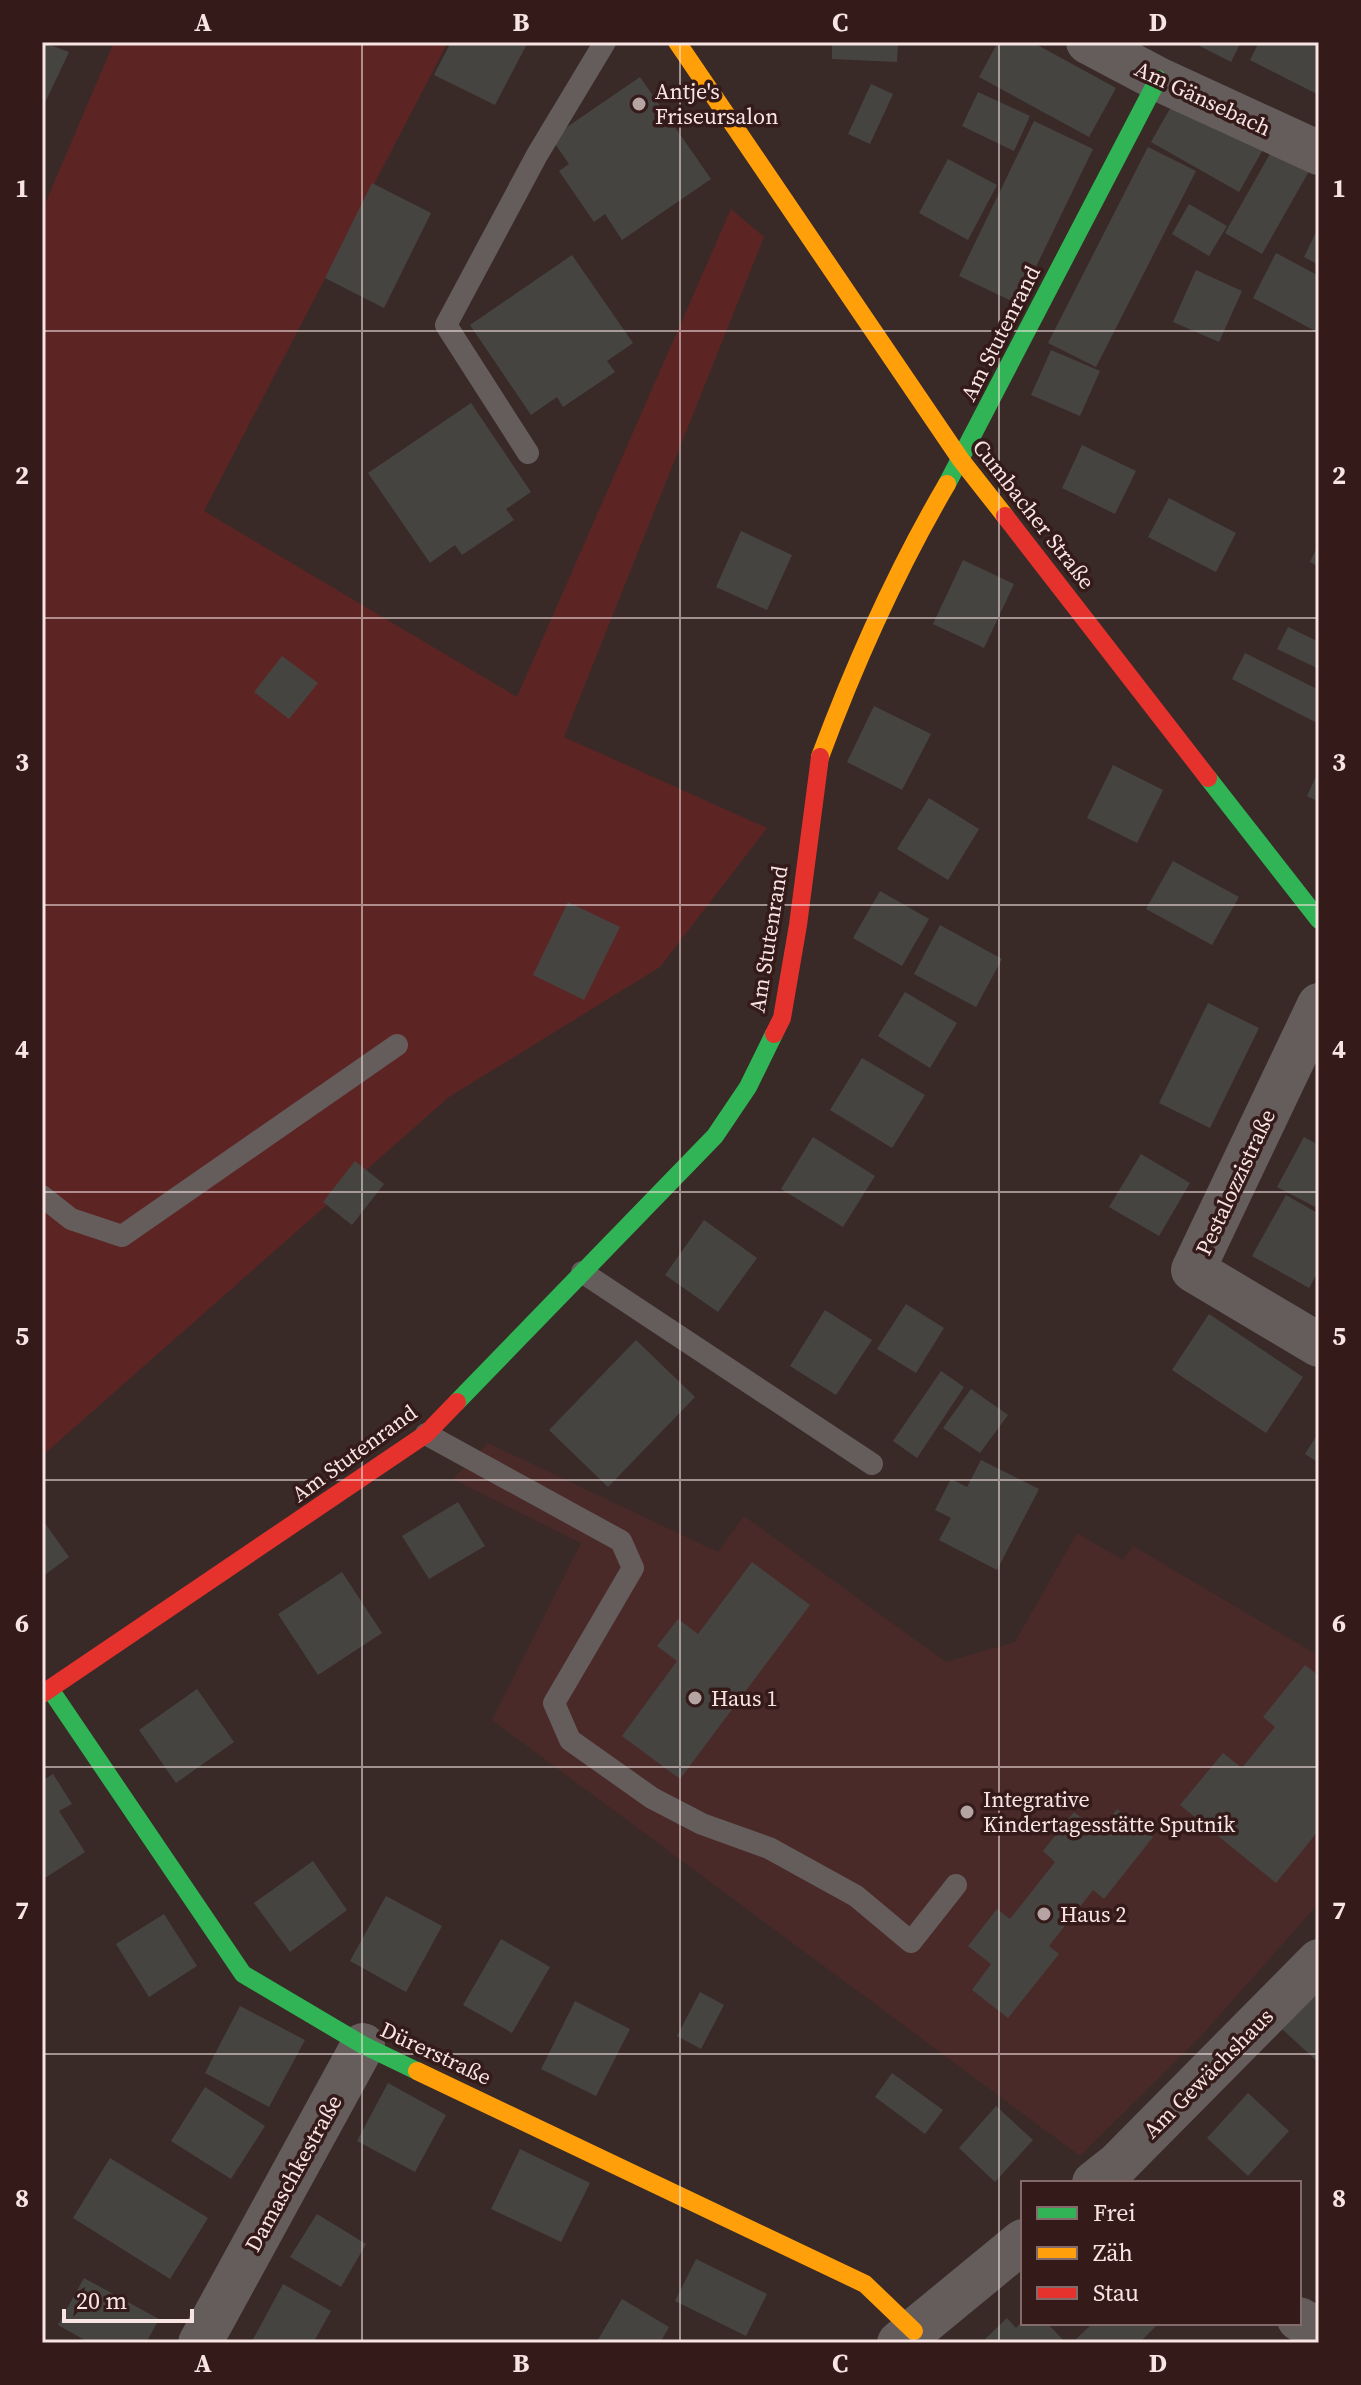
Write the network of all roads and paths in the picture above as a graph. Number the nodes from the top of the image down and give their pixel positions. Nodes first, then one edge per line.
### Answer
1 (605, 42) edge
2 (677, 42) edge
3 (1088, 42) edge
4 (1158, 79) junction
5 (1319, 153) edge
6 (528, 453) dead end
7 (961, 460) junction
8 (1319, 920) edge
9 (1319, 1005) edge
10 (397, 1045) dead end
11 (42, 1196) edge
12 (582, 1272) junction
13 (1319, 1345) edge
14 (426, 1434) junction
15 (872, 1464) dead end
16 (46, 1692) edge
17 (956, 1885) dead end
18 (1319, 1961) edge
19 (363, 2045) junction
20 (1116, 2177) edge
21 (1021, 2243) edge
22 (1301, 2320) edge
23 (1319, 2330) edge
24 (906, 2337) edge
25 (200, 2343) edge

1 - 6 lane
2 - 7 street, Cumbacher Straße
3 - 4 street, Am Gänsebach
4 - 5 street, Am Gänsebach
4 - 7 street, Am Stutenrand
7 - 8 street, Cumbacher Straße
7 - 12 street, Am Stutenrand
9 - 13 street, Pestalozzistraße
10 - 11 lane
12 - 14 street, Am Stutenrand
12 - 15 lane
14 - 16 street, Am Stutenrand
14 - 17 lane
16 - 19 street, Dürerstraße
18 - 20 street, Am Gewächshaus
19 - 24 street, Dürerstraße
19 - 25 street, Damaschkestraße
21 - 24 street
22 - 23 street

